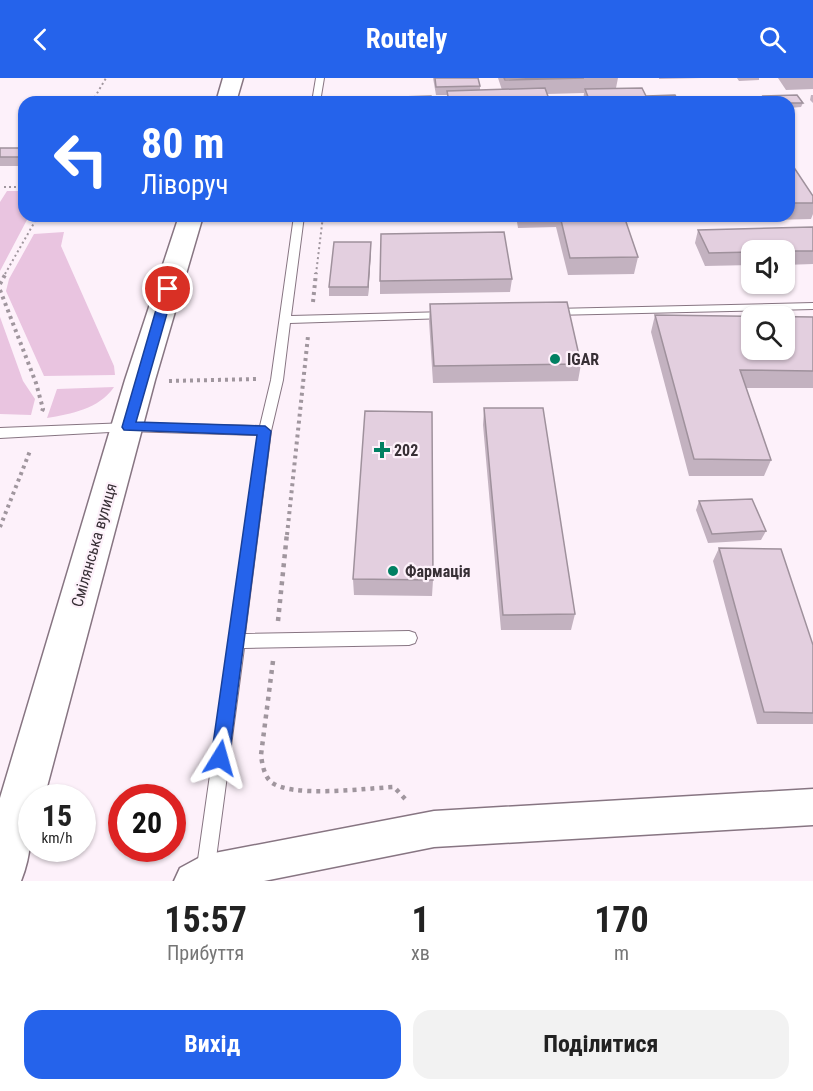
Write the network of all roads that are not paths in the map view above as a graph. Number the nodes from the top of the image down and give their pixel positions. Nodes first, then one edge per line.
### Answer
1 (233, 78) edge
2 (320, 78) edge
3 (227, 96) edge
4 (317, 96) edge
5 (188, 222) edge
6 (299, 222) edge
7 (813, 306) edge
8 (538, 313) edge
9 (454, 315) edge
10 (284, 320) junction
11 (128, 427) junction
12 (265, 431) junction
13 (0, 434) edge
14 (409, 638) dead end
15 (236, 641) junction
16 (813, 807) edge
17 (0, 875) edge
18 (200, 879) edge

1 - 3 main road
2 - 4 lane
5 - 11 main road, Смілянська вулиця
6 - 10 lane
7 - 8 lane
9 - 10 lane
10 - 12 lane
11 - 12 lane
11 - 13 lane
11 - 17 main road, Смілянська вулиця
12 - 15 lane
14 - 15 lane
15 - 18 lane
16 - 18 street

